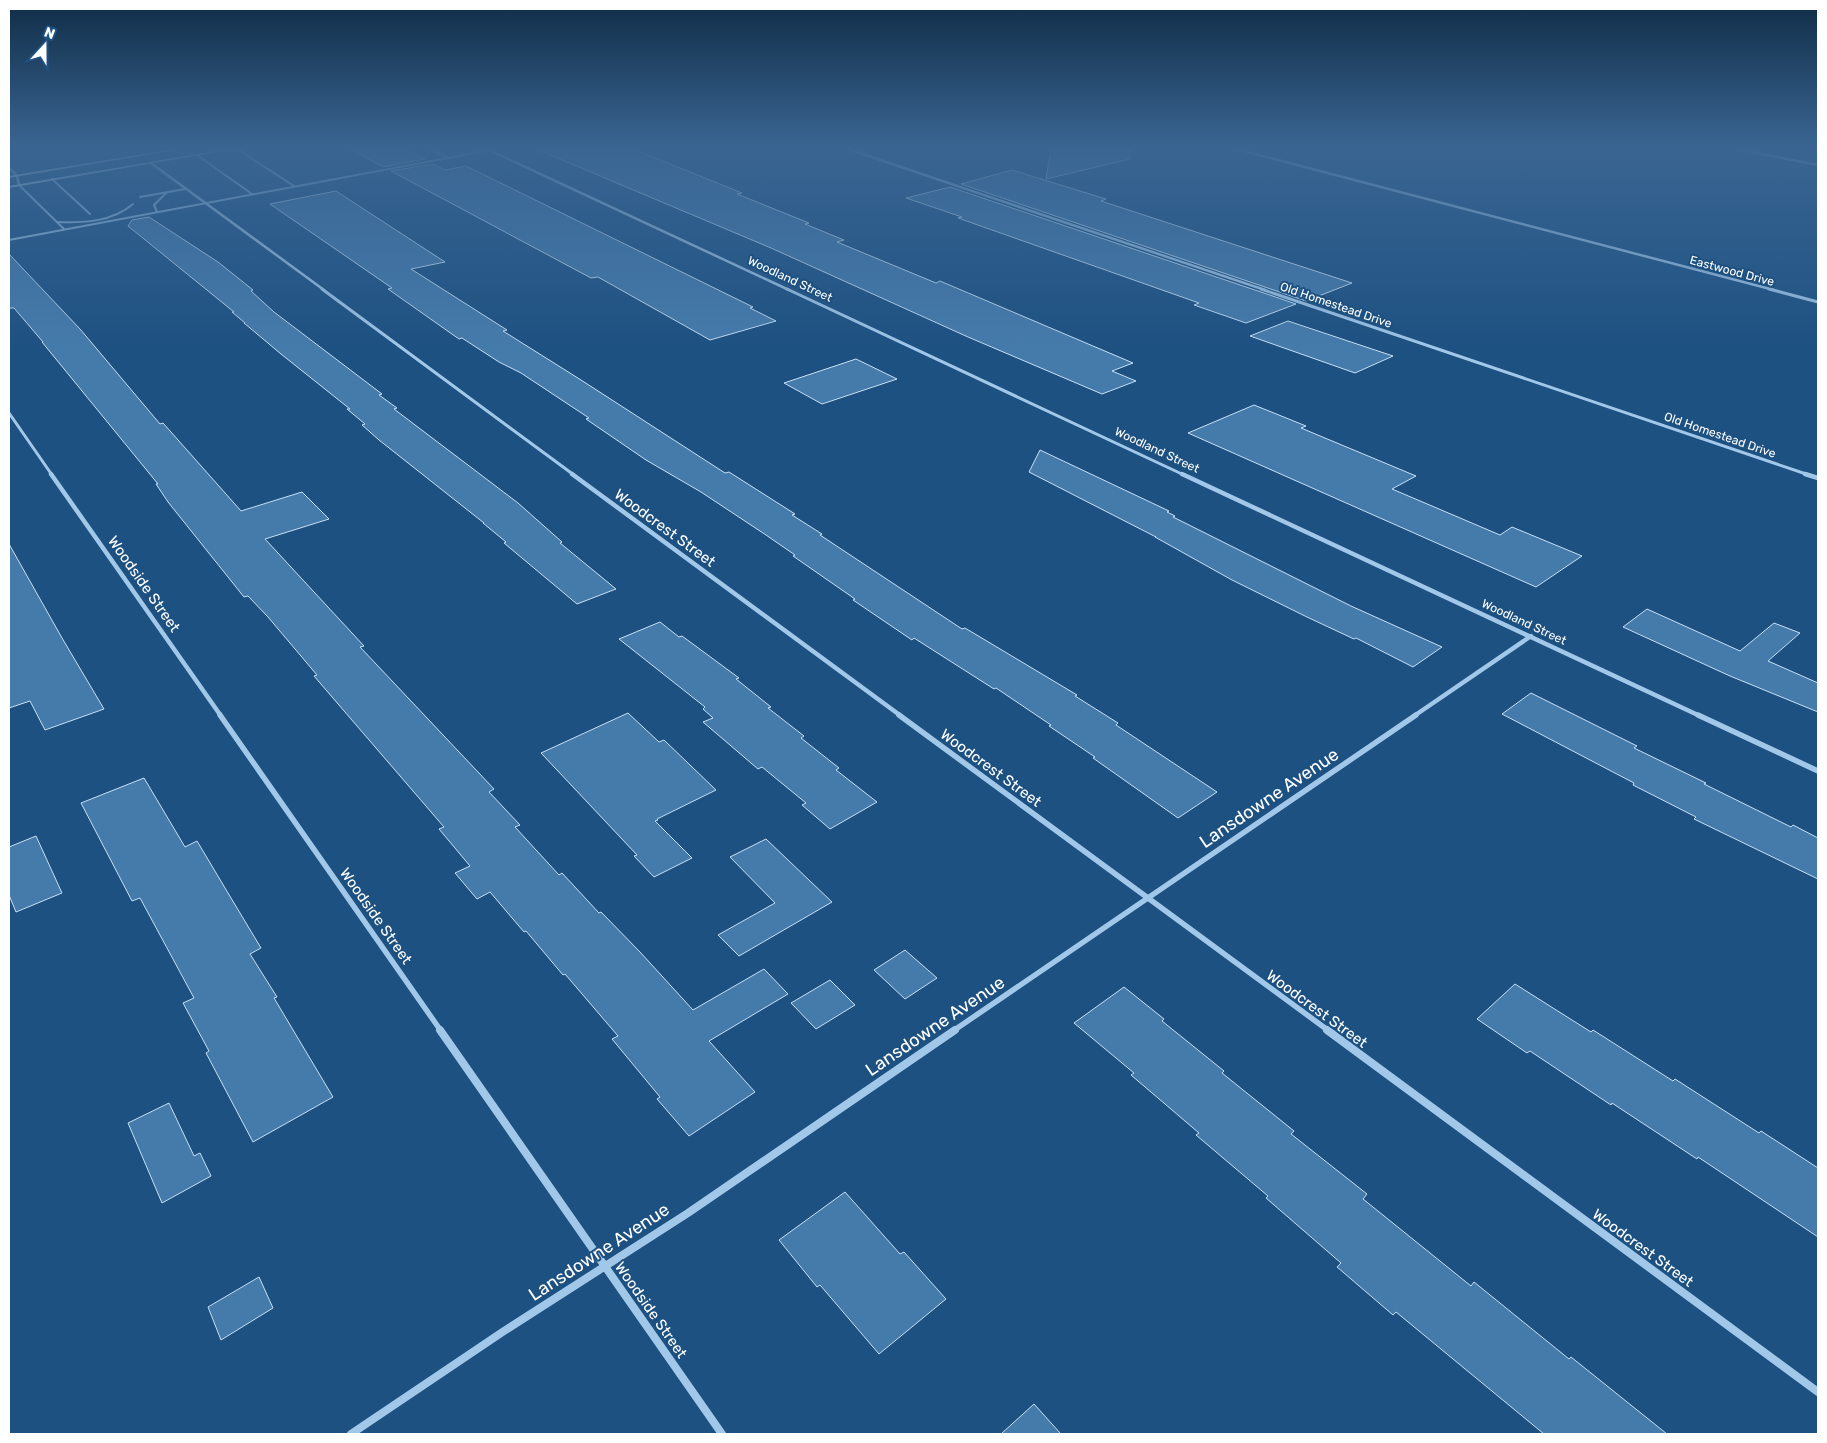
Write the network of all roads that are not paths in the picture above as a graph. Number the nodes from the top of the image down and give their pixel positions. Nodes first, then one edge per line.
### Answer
1 (52, 216) edge
2 (112, 216) edge
3 (135, 216) edge
4 (223, 216) edge
5 (632, 216) edge
6 (1047, 216) edge
7 (1492, 216) edge
8 (57, 222) junction
9 (64, 230) junction
10 (9, 240) edge
11 (1818, 302) edge
12 (9, 413) edge
13 (1818, 478) edge
14 (1532, 636) junction
15 (1818, 771) edge
16 (1147, 899) junction
17 (605, 1266) junction
18 (1818, 1392) edge
19 (351, 1434) edge
20 (722, 1434) edge

1 - 8 lane
2 - 8 lane
3 - 9 lane
4 - 16 street, Woodcrest Street
5 - 14 street, Woodland Street
6 - 13 street, Old Homestead Drive
7 - 11 street, Eastwood Drive
8 - 9 lane
9 - 10 lane
12 - 17 street, Woodside Street
14 - 15 street, Woodland Street
14 - 16 street, Lansdowne Avenue
16 - 17 street, Lansdowne Avenue
16 - 18 street, Woodcrest Street
17 - 19 street, Lansdowne Avenue
17 - 20 street, Woodside Street

